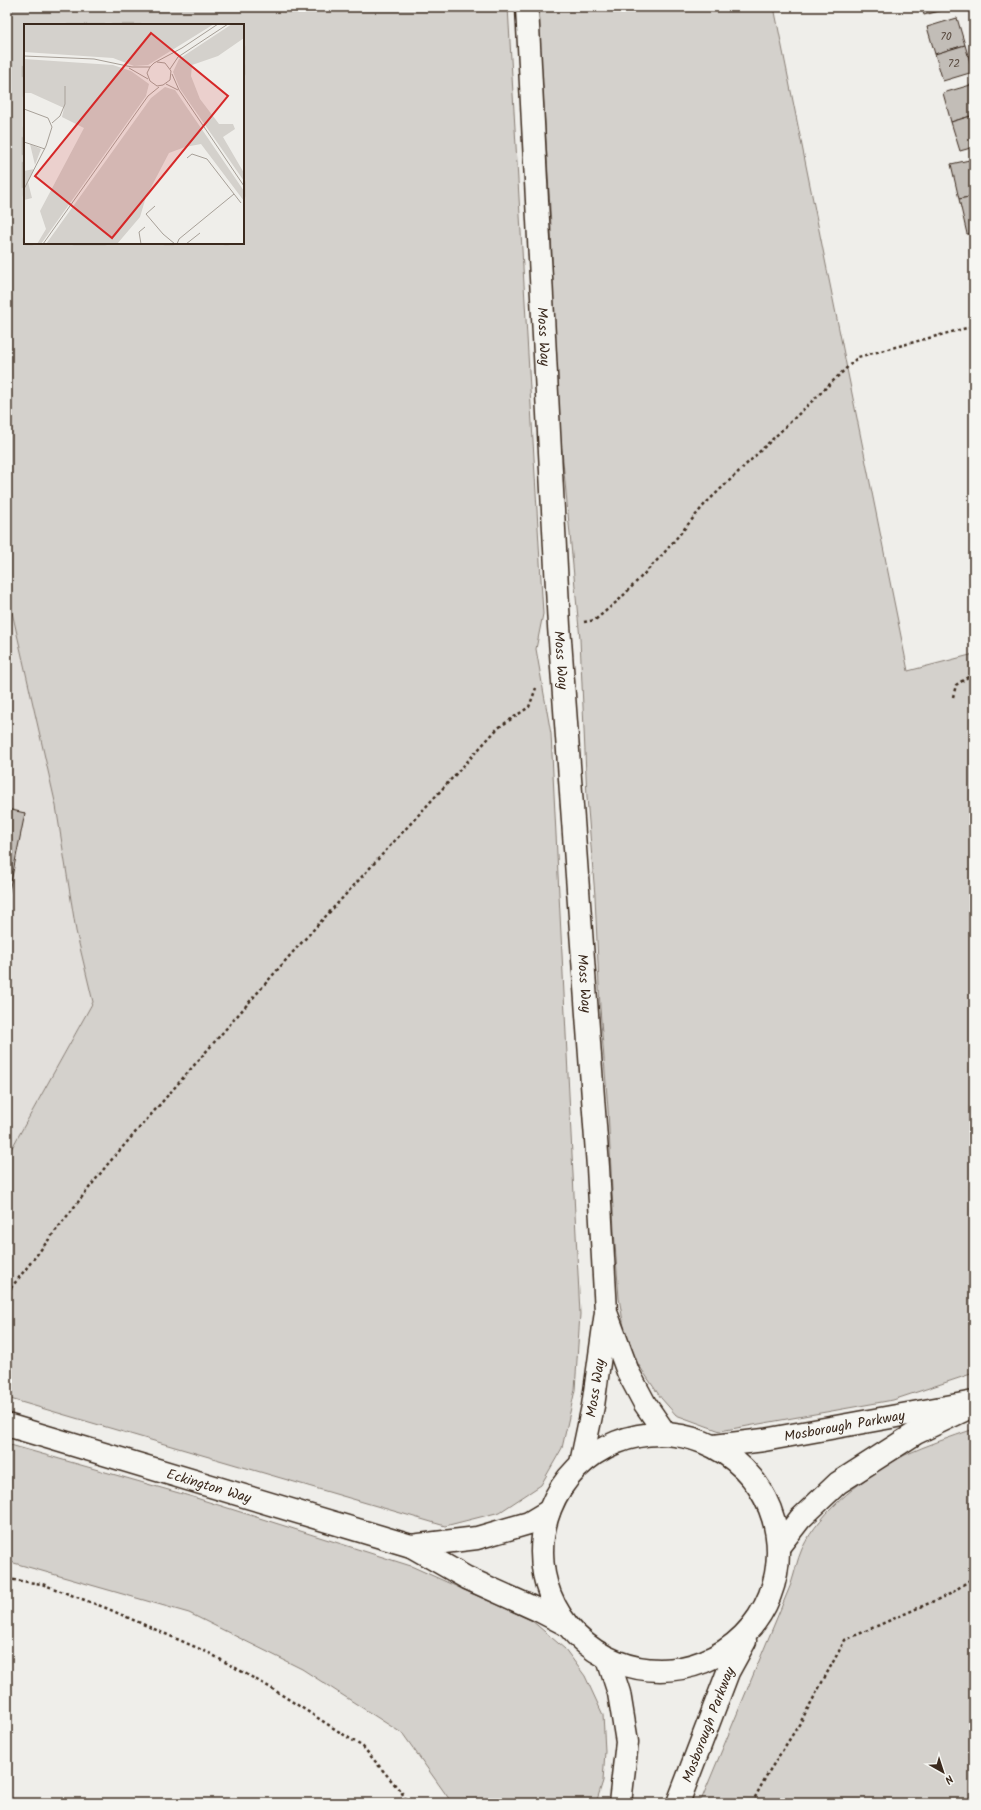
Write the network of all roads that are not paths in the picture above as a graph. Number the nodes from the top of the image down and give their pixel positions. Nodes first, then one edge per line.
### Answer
1 (527, 7) edge
2 (606, 1312) junction
3 (974, 1402) edge
4 (974, 1405) edge
5 (7, 1425) edge
6 (666, 1433) junction
7 (714, 1446) junction
8 (581, 1463) junction
9 (548, 1511) junction
10 (411, 1546) junction
11 (779, 1546) junction
12 (565, 1624) junction
13 (752, 1627) junction
14 (608, 1659) junction
15 (620, 1803) edge
16 (678, 1803) edge

1 - 2 main road, Moss Way
2 - 6 main road, Moss Way
2 - 8 main road, Moss Way
3 - 7 main road, Mosborough Parkway
4 - 11 main road, Mosborough Parkway
5 - 10 main road, Eckington Way
6 - 7 main road
6 - 8 main road
7 - 11 main road
8 - 9 main road
9 - 10 main road, Eckington Way
9 - 12 main road
10 - 12 main road, Eckington Way
11 - 13 main road
12 - 14 main road
13 - 14 main road
13 - 16 main road, Mosborough Parkway
14 - 15 main road

